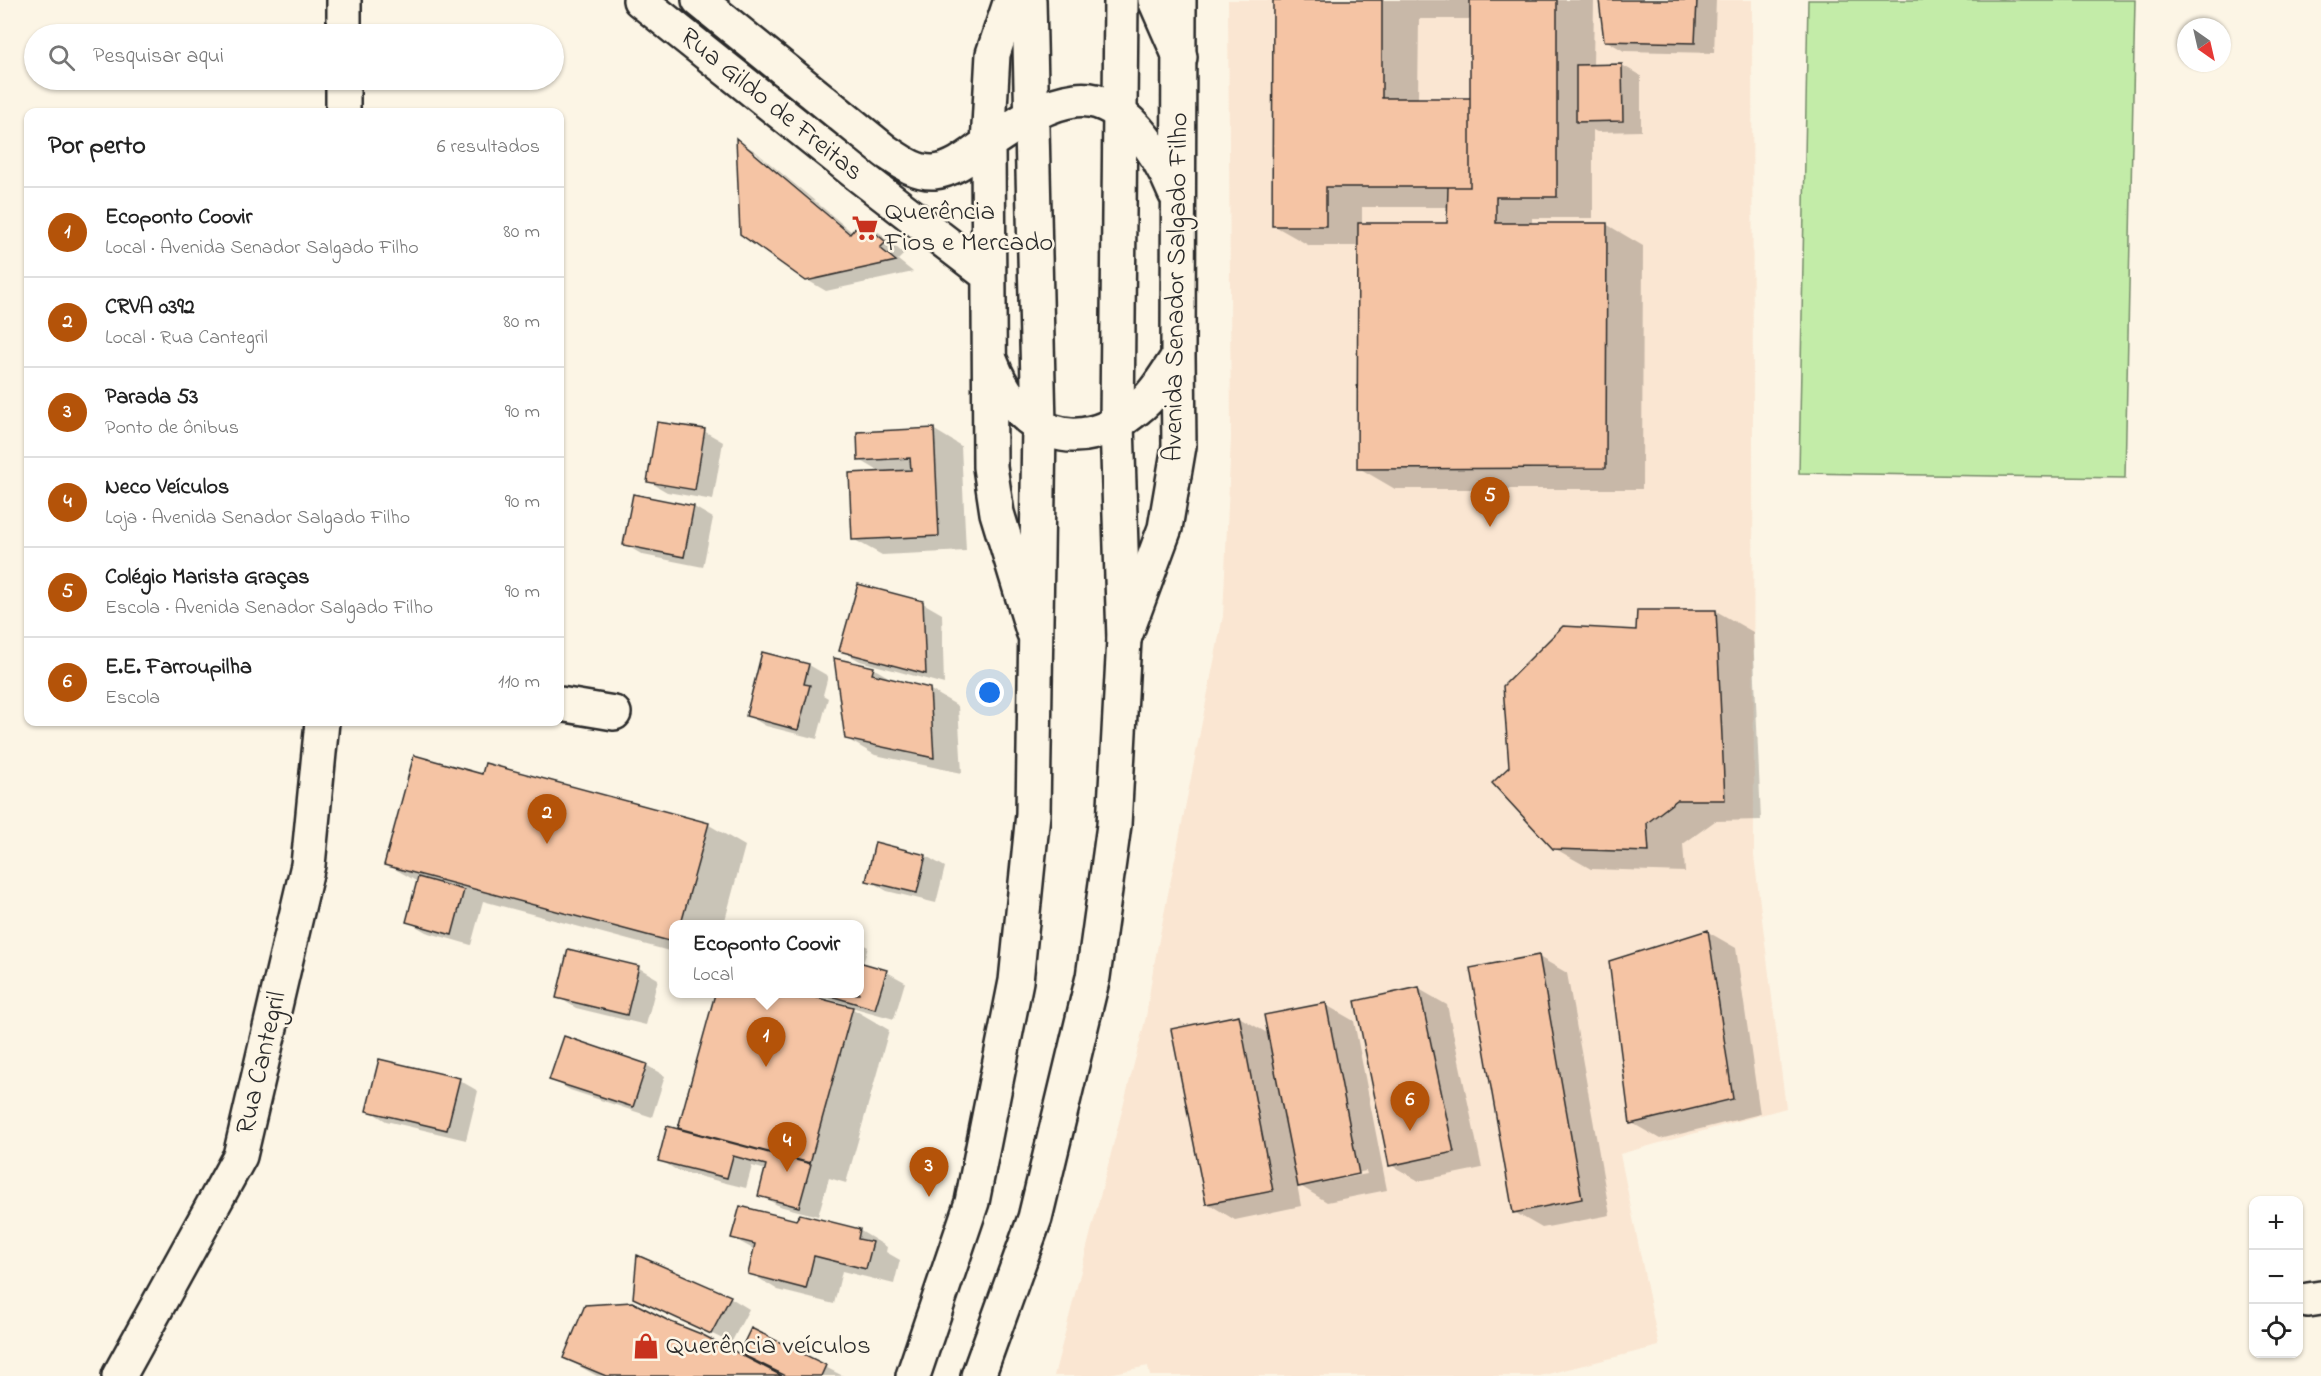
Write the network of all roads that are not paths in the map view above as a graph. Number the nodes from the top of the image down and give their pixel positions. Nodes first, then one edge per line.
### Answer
1 (344, 0) edge
2 (640, 0) edge
3 (699, 0) edge
4 (1011, 0) edge
5 (1029, 0) edge
6 (1121, 0) edge
7 (1155, 0) edge
8 (1179, 0) edge
9 (344, 24) edge
10 (1180, 57) junction
11 (343, 90) edge
12 (343, 108) edge
13 (1120, 112) junction
14 (1031, 116) junction
15 (988, 144) junction
16 (885, 151) junction
17 (861, 177) junction
18 (1178, 200) junction
19 (988, 275) junction
20 (989, 355) junction
21 (1178, 357) junction
22 (1117, 424) junction
23 (1039, 426) junction
24 (1124, 639) junction
25 (1037, 646) junction
26 (564, 705) edge
27 (614, 713) dead end
28 (322, 726) edge
29 (119, 1376) edge
30 (913, 1376) edge
31 (978, 1376) edge

1 - 9 street
2 - 17 street, Rua Gildo de Freitas
3 - 16 street, Rua Gildo de Freitas
4 - 15 street
5 - 14 street
6 - 13 street, Avenida Senador Salgado Filho
7 - 10 street
8 - 10 street, Avenida Senador Salgado Filho
10 - 18 street, Avenida Senador Salgado Filho
11 - 12 street
13 - 14 street, Rua Gildo de Freitas
13 - 18 street
13 - 22 street, Avenida Senador Salgado Filho
14 - 15 street, Rua Gildo de Freitas
14 - 23 street
15 - 16 street, Rua Gildo de Freitas
15 - 19 street
16 - 17 street
17 - 19 street, Rua Gildo de Freitas
18 - 21 street, Avenida Senador Salgado Filho
19 - 20 street
20 - 23 street
20 - 25 street
21 - 22 street
21 - 24 street, Avenida Senador Salgado Filho
22 - 23 street
22 - 24 street, Avenida Senador Salgado Filho
23 - 25 street
24 - 31 street, Avenida Senador Salgado Filho
25 - 30 street
26 - 27 street
28 - 29 street, Rua Cantegril

